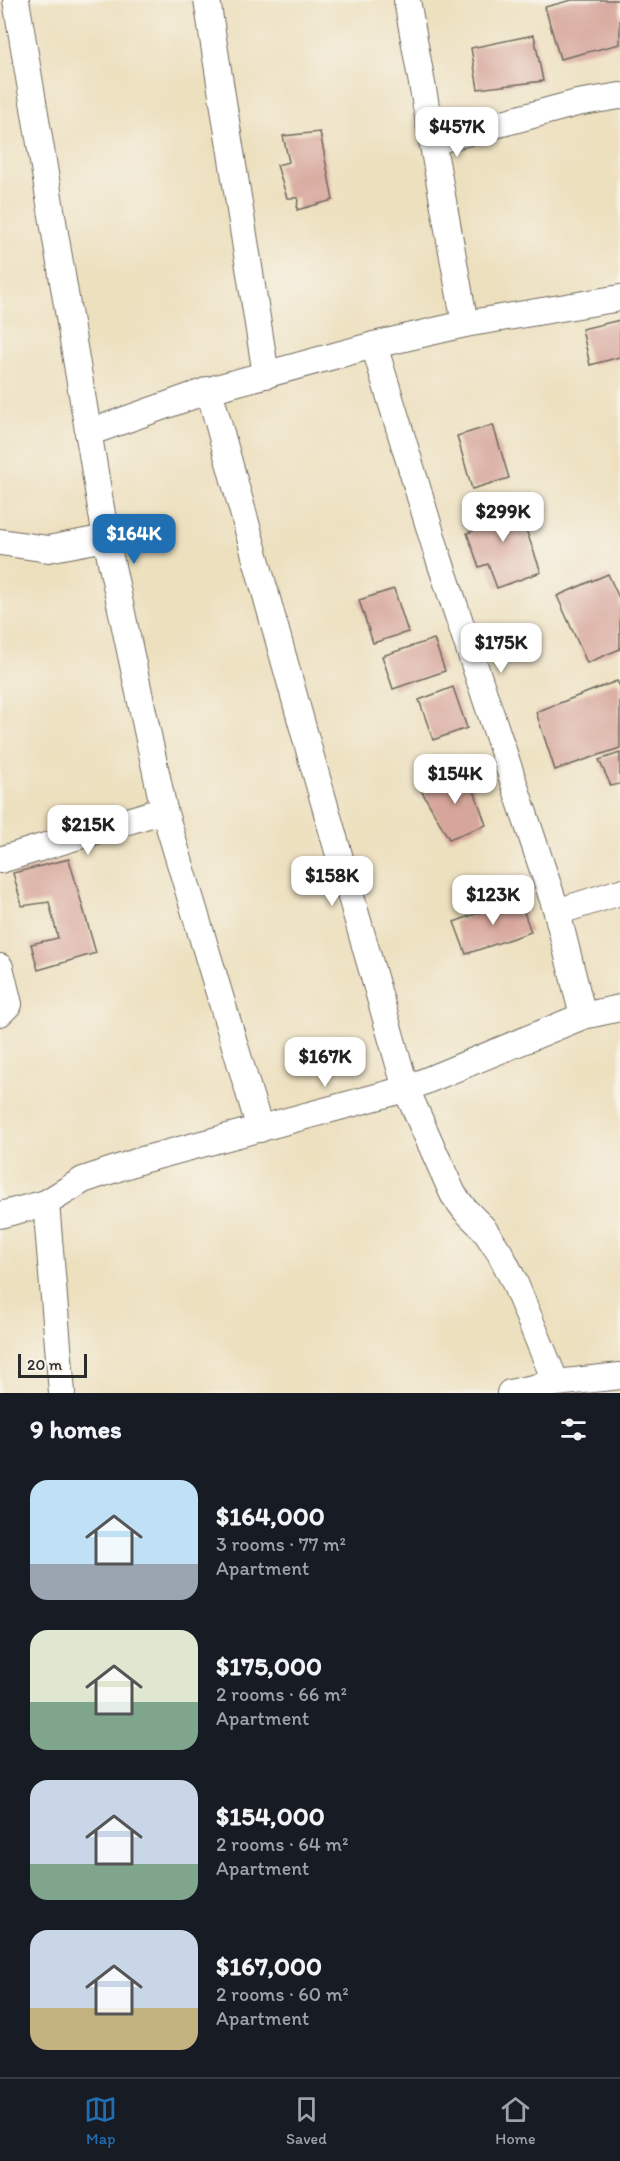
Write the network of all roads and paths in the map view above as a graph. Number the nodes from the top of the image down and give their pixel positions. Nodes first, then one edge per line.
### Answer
1 (16, 0) edge
2 (207, 0) edge
3 (407, 0) edge
4 (620, 96) edge
5 (432, 142) junction
6 (620, 298) edge
7 (465, 324) junction
8 (374, 345) junction
9 (266, 375) junction
10 (209, 390) junction
11 (88, 433) junction
12 (106, 538) junction
13 (0, 542) edge
14 (164, 810) junction
15 (0, 860) edge
16 (620, 892) edge
17 (557, 912) junction
18 (0, 967) edge
19 (620, 1008) edge
20 (0, 1013) edge
21 (583, 1016) junction
22 (406, 1089) junction
23 (260, 1129) junction
24 (46, 1203) junction
25 (0, 1215) edge
26 (620, 1376) edge
27 (556, 1383) junction
28 (62, 1393) edge
29 (510, 1393) edge

1 - 11 street
2 - 9 street
3 - 5 street
4 - 5 street
5 - 7 street
6 - 7 street
7 - 8 street
8 - 9 street
8 - 17 street
9 - 10 street
10 - 11 street
10 - 22 street
11 - 12 street
12 - 13 street
12 - 14 street
14 - 15 street
14 - 23 street
16 - 17 street
17 - 21 street
18 - 20 street
19 - 21 street
21 - 22 street
22 - 23 street
22 - 27 street
23 - 24 street
24 - 25 street
24 - 28 street
26 - 27 street
27 - 29 street

